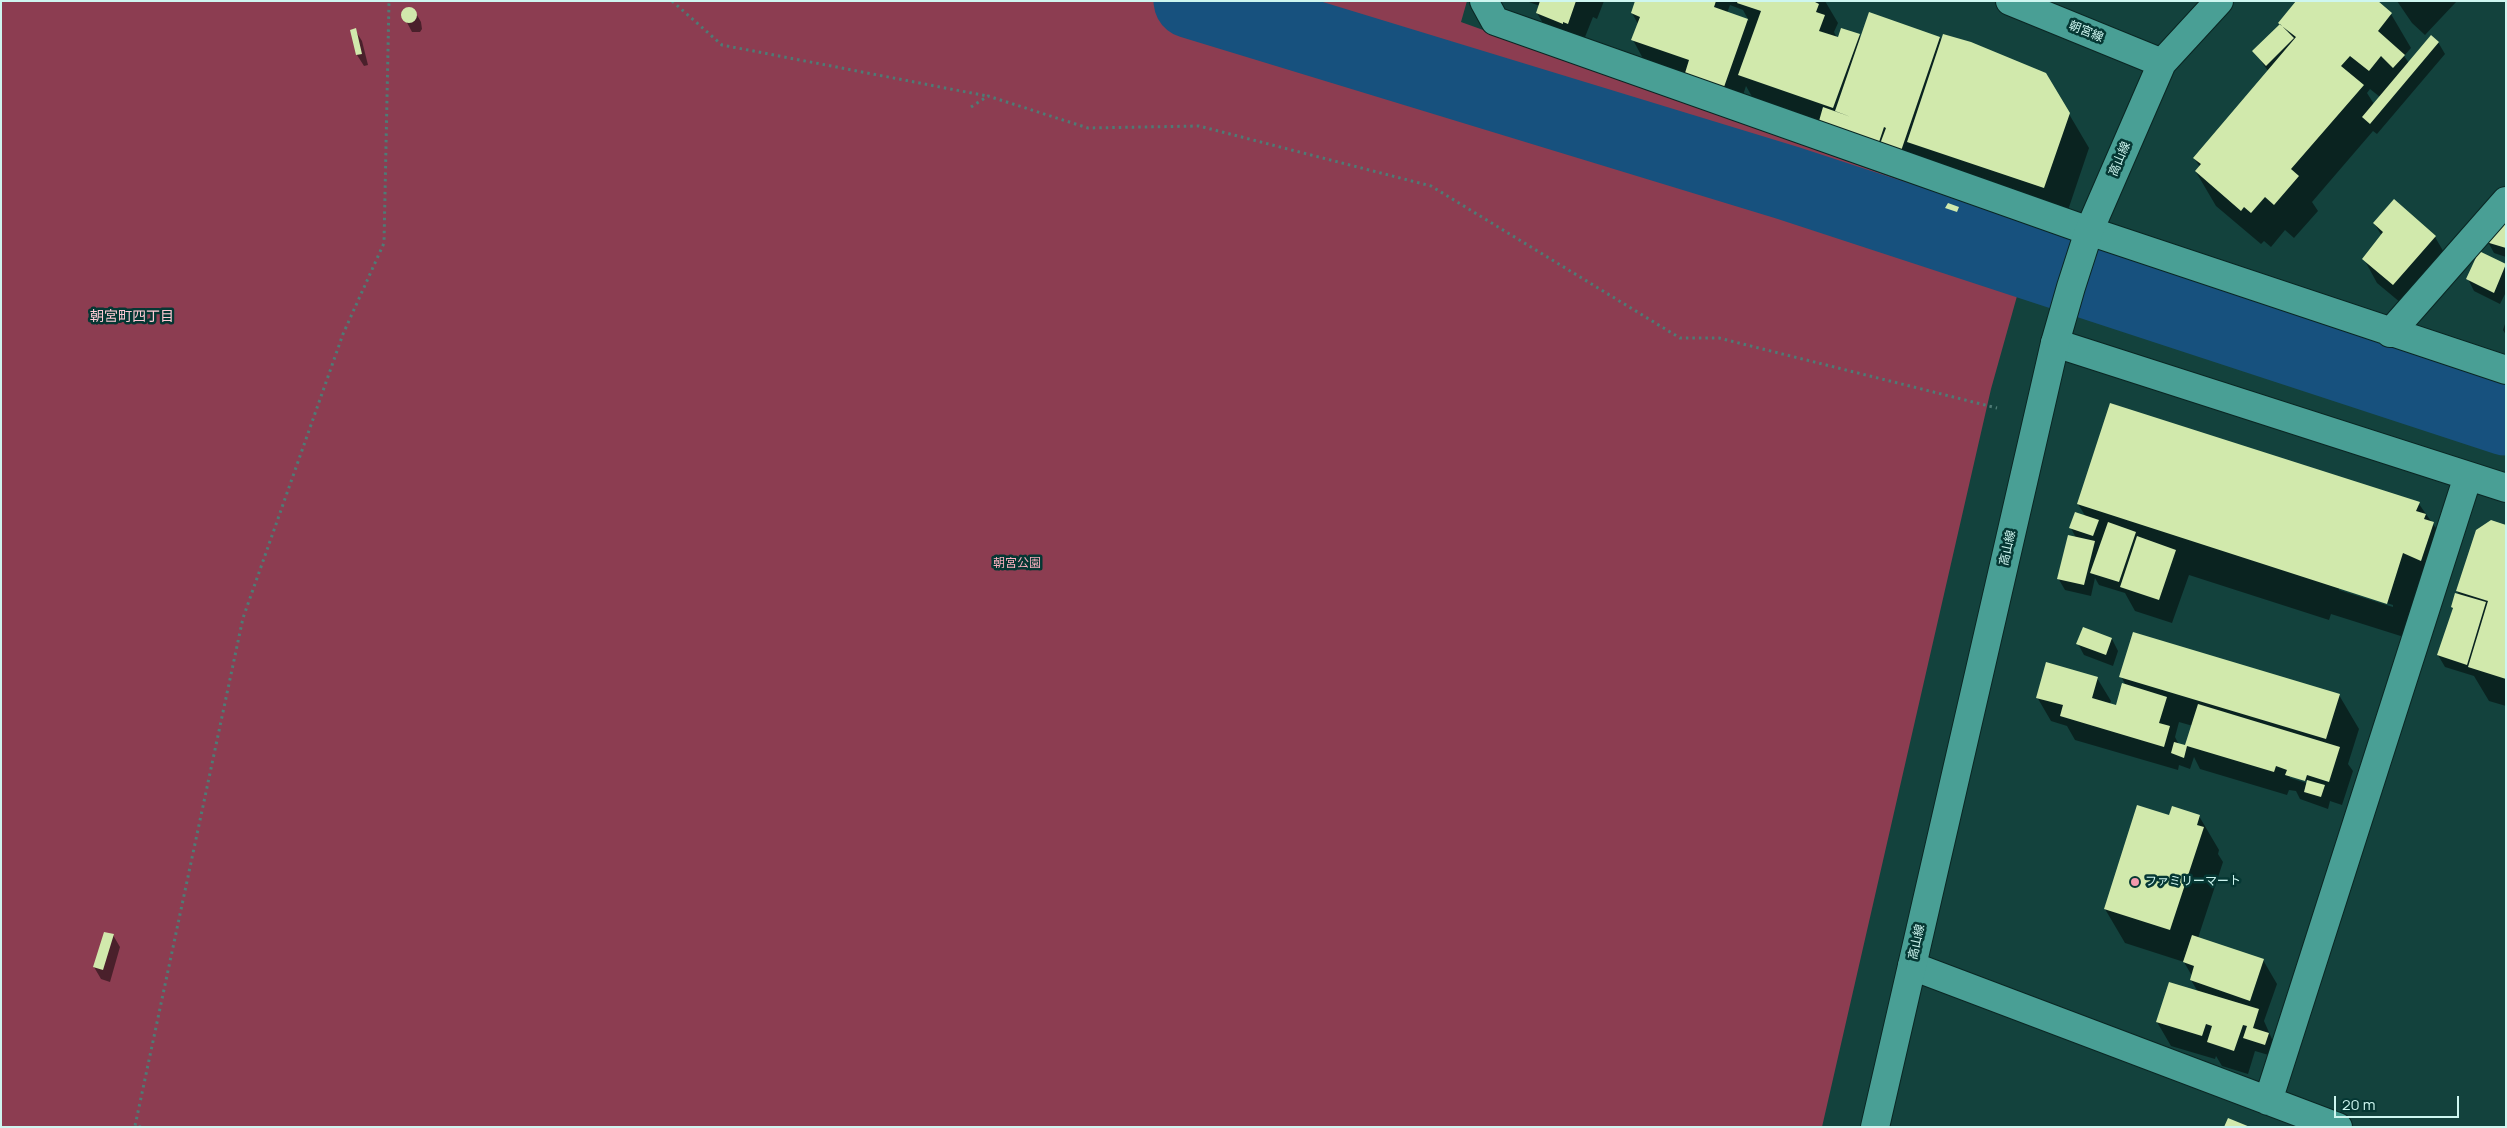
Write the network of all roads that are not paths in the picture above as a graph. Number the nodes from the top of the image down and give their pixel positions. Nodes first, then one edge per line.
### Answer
1 (1484, 1) edge
2 (2010, 1) edge
3 (2219, 1) edge
4 (2162, 63) junction
5 (2506, 201) edge
6 (2086, 241) junction
7 (2390, 333) junction
8 (2055, 343) junction
9 (2506, 370) edge
10 (2468, 476) junction
11 (2506, 488) edge
12 (1912, 966) junction
13 (2268, 1101) junction
14 (1875, 1127) edge
15 (2338, 1127) edge

1 - 6 street
2 - 4 street, 朝宮線
3 - 4 street, 高山線
4 - 6 street, 高山線
5 - 7 street
6 - 7 street
6 - 8 street, 高山線
7 - 9 street
8 - 10 street
8 - 12 street, 高山線
10 - 11 street
10 - 13 street
12 - 13 street
12 - 14 street, 高山線
13 - 15 street

